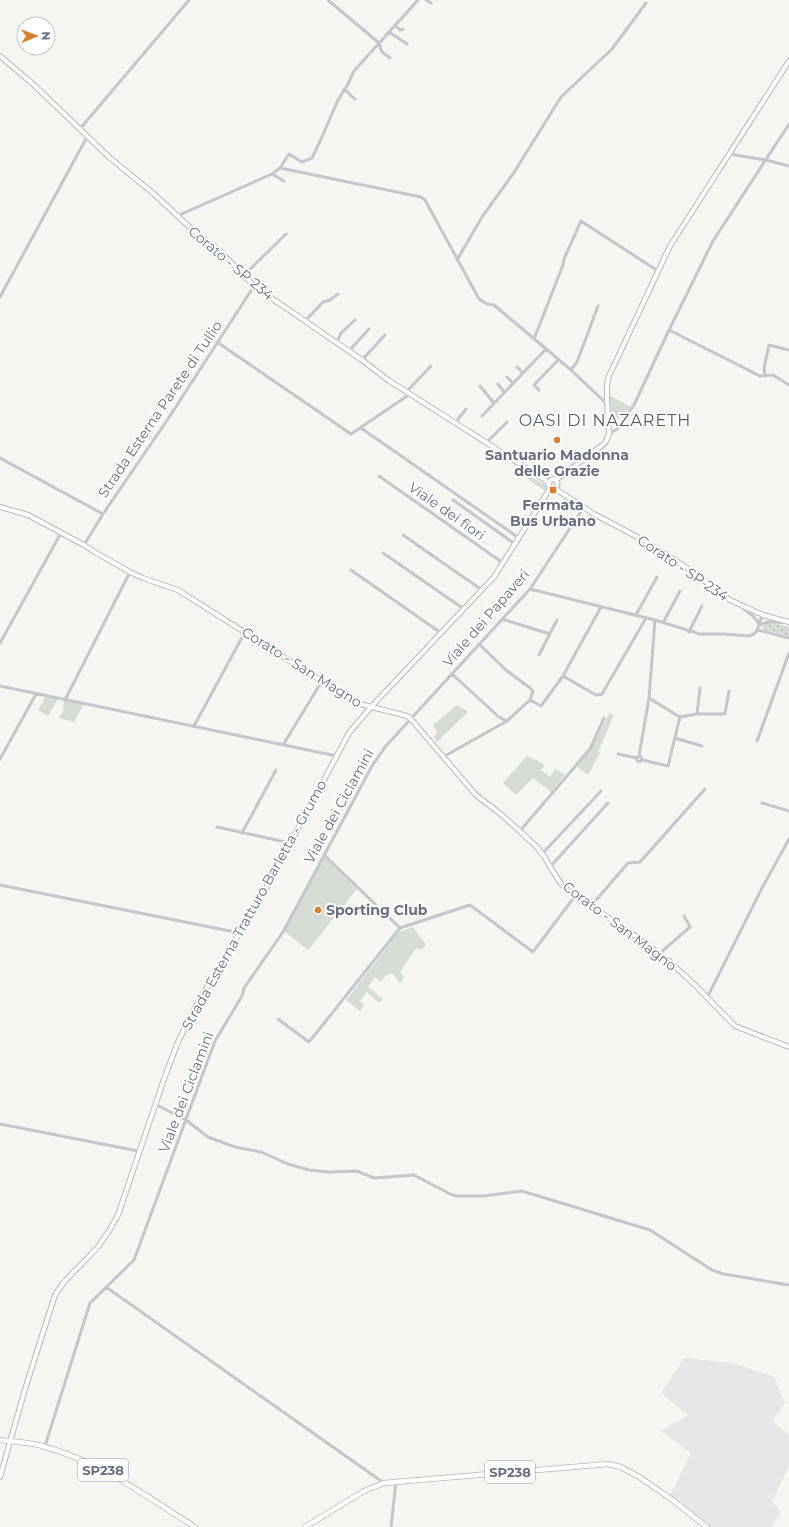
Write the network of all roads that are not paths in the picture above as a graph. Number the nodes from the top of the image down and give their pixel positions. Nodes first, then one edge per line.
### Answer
1 (189, 0) edge
2 (328, 0) edge
3 (418, 0) edge
4 (426, 0) edge
5 (431, 3) dead end
6 (646, 3) dead end
7 (395, 26) junction
8 (403, 29) dead end
9 (389, 32) junction
10 (379, 44) junction
11 (407, 44) dead end
12 (0, 56) edge
13 (360, 56) dead end
14 (390, 58) dead end
15 (364, 60) junction
16 (789, 61) edge
17 (344, 89) junction
18 (355, 99) dead end
19 (789, 124) edge
20 (79, 130) junction
21 (87, 137) junction
22 (729, 154) junction
23 (766, 160) junction
24 (789, 166) edge
25 (280, 168) junction
26 (272, 174) junction
27 (284, 181) dead end
28 (177, 216) junction
29 (286, 234) dead end
30 (457, 260) junction
31 (658, 271) junction
32 (244, 275) junction
33 (254, 286) junction
34 (338, 294) dead end
35 (0, 297) edge
36 (598, 306) dead end
37 (355, 320) dead end
38 (305, 321) junction
39 (369, 329) dead end
40 (669, 330) junction
41 (385, 335) dead end
42 (534, 339) junction
43 (217, 342) junction
44 (336, 342) junction
45 (546, 349) junction
46 (789, 350) edge
47 (349, 351) junction
48 (362, 360) junction
49 (558, 360) junction
50 (431, 366) dead end
51 (517, 367) dead end
52 (571, 370) junction
53 (523, 373) junction
54 (765, 376) junction
55 (507, 377) dead end
56 (513, 383) junction
57 (498, 384) dead end
58 (789, 385) edge
59 (480, 386) dead end
60 (539, 390) dead end
61 (504, 392) junction
62 (408, 393) junction
63 (494, 403) junction
64 (608, 405) junction
65 (466, 409) dead end
66 (482, 416) dead end
67 (507, 422) dead end
68 (454, 423) junction
69 (361, 428) junction
70 (609, 434) junction
71 (486, 443) junction
72 (0, 458) edge
73 (379, 476) dead end
74 (552, 484) junction
75 (453, 500) dead end
76 (0, 507) edge
77 (584, 507) junction
78 (103, 514) junction
79 (61, 533) junction
80 (403, 535) dead end
81 (519, 538) junction
82 (515, 544) junction
83 (84, 545) junction
84 (383, 553) dead end
85 (503, 563) junction
86 (351, 570) dead end
87 (130, 572) junction
88 (657, 577) dead end
89 (530, 589) junction
90 (482, 590) junction
91 (680, 591) dead end
92 (602, 606) junction
93 (702, 606) dead end
94 (741, 606) junction
95 (464, 609) junction
96 (636, 615) junction
97 (763, 615) junction
98 (646, 618) junction
99 (502, 619) junction
100 (557, 620) dead end
101 (655, 620) junction
102 (663, 622) junction
103 (788, 622) edge
104 (759, 626) junction
105 (758, 630) junction
106 (245, 632) junction
107 (689, 632) junction
108 (441, 633) junction
109 (550, 634) junction
110 (789, 638) edge
111 (0, 643) edge
112 (479, 644) junction
113 (789, 653) edge
114 (539, 655) dead end
115 (452, 674) junction
116 (563, 676) junction
117 (322, 680) junction
118 (0, 686) edge
119 (700, 688) dead end
120 (729, 691) dead end
121 (36, 694) junction
122 (649, 698) junction
123 (65, 700) junction
124 (530, 700) junction
125 (370, 708) junction
126 (697, 714) junction
127 (680, 717) junction
128 (410, 718) junction
129 (604, 718) dead end
130 (507, 721) junction
131 (194, 726) junction
132 (675, 738) junction
133 (757, 741) dead end
134 (283, 745) junction
135 (702, 746) dead end
136 (618, 754) dead end
137 (338, 756) junction
138 (638, 757) junction
139 (443, 758) junction
140 (0, 759) edge
141 (276, 770) dead end
142 (705, 788) dead end
143 (601, 791) dead end
144 (608, 803) dead end
145 (762, 803) dead end
146 (789, 811) edge
147 (217, 827) dead end
148 (242, 832) junction
149 (519, 832) junction
150 (789, 839) edge
151 (290, 843) junction
152 (542, 854) junction
153 (324, 855) junction
154 (550, 867) junction
155 (0, 885) edge
156 (575, 896) junction
157 (591, 906) junction
158 (684, 916) dead end
159 (400, 928) junction
160 (240, 933) junction
161 (659, 954) junction
162 (707, 998) junction
163 (278, 1019) dead end
164 (789, 1048) edge
165 (155, 1104) junction
166 (186, 1120) junction
167 (0, 1124) edge
168 (138, 1151) junction
169 (789, 1285) edge
170 (106, 1287) junction
171 (0, 1440) edge
172 (11, 1441) junction
173 (45, 1446) junction
174 (0, 1477) edge
175 (396, 1481) junction
176 (384, 1483) junction
177 (195, 1527) edge
178 (304, 1527) edge
179 (391, 1527) edge
180 (707, 1527) edge

1 - 20 street
2 - 10 street
3 - 7 street
4 - 5 street
6 - 30 street
7 - 8 street
7 - 9 street
9 - 10 street
9 - 11 street
10 - 14 street
10 - 15 street
12 - 20 main road, Corato - SP 234
13 - 15 street
15 - 17 street
16 - 22 main road
17 - 18 street
17 - 25 street
19 - 23 street
20 - 21 main road, Corato - SP 234
21 - 28 main road, Corato - SP 234
21 - 35 street
22 - 23 street
22 - 31 main road
23 - 24 street
23 - 40 street
25 - 26 street
25 - 30 street
26 - 27 street
26 - 28 street
28 - 32 main road, Corato - SP 234
29 - 32 street
30 - 42 street
31 - 42 street
31 - 64 main road
32 - 33 main road, Corato - SP 234
33 - 38 main road, Corato - SP 234
33 - 43 street, Strada Esterna Parete di Tullio
34 - 38 street
36 - 52 street
37 - 44 street
38 - 44 main road, Corato - SP 234
39 - 47 street
40 - 54 street
40 - 70 street
41 - 48 street
42 - 45 street
43 - 69 street
43 - 78 street, Strada Esterna Parete di Tullio
44 - 47 main road, Corato - SP 234
45 - 49 street
45 - 53 street
46 - 54 street
47 - 48 main road, Corato - SP 234
48 - 62 main road, Corato - SP 234
49 - 52 street
49 - 60 street
50 - 62 street
51 - 53 street
52 - 64 street
53 - 56 street
54 - 58 street
55 - 56 street
56 - 61 street
57 - 61 street
59 - 63 street
61 - 63 street
62 - 68 main road, Corato - SP 234
62 - 69 street
63 - 66 street
64 - 70 main road
65 - 68 street
67 - 71 street
68 - 71 main road, Corato - SP 234
69 - 81 street
70 - 74 main road
71 - 74 main road, Corato - SP 234
72 - 78 street
73 - 85 street, Viale dei fiori
74 - 77 main road, Corato - SP 234
74 - 81 main road, Strada Esterna Tratturo Barletta - Grumo
75 - 82 street
76 - 79 main road, Corato - San Magno
77 - 89 street, Viale dei Papaveri
77 - 94 main road, Corato - SP 234
78 - 83 street, Strada Esterna Parete di Tullio
79 - 83 main road, Corato - San Magno
79 - 111 street
80 - 90 street
81 - 82 main road, Strada Esterna Tratturo Barletta - Grumo
82 - 85 main road, Strada Esterna Tratturo Barletta - Grumo
83 - 87 main road, Corato - San Magno
84 - 95 street
85 - 90 main road, Strada Esterna Tratturo Barletta - Grumo
86 - 108 street
87 - 106 main road, Corato - San Magno
87 - 123 street
88 - 96 street
89 - 92 street
89 - 99 street, Viale dei Papaveri
90 - 95 main road, Strada Esterna Tratturo Barletta - Grumo
91 - 102 street
92 - 96 street
92 - 116 street
93 - 107 street
94 - 97 main road, Corato - SP 234
94 - 104 street
95 - 108 main road, Strada Esterna Tratturo Barletta - Grumo
96 - 98 street
97 - 103 main road, Corato - SP 234
97 - 104 street
98 - 101 street
98 - 116 street
99 - 109 street
99 - 112 street, Viale dei Papaveri
100 - 109 street
101 - 102 street
101 - 122 street
102 - 107 street
103 - 104 street
104 - 105 street
105 - 107 street
105 - 110 street
106 - 117 main road, Corato - San Magno
106 - 131 street
108 - 125 main road, Strada Esterna Tratturo Barletta - Grumo
109 - 114 street
112 - 115 street, Viale dei Papaveri
112 - 124 street
113 - 133 street
115 - 128 street, Viale dei Papaveri
115 - 130 street
116 - 124 street
117 - 125 main road, Corato - San Magno
117 - 134 street
118 - 121 street
119 - 126 street
120 - 126 street
121 - 123 street
121 - 140 street
122 - 127 street
122 - 138 street
123 - 131 street
124 - 130 street
125 - 128 main road, Corato - San Magno
125 - 137 main road, Strada Esterna Tratturo Barletta - Grumo
126 - 127 street
127 - 132 street
128 - 139 main road, Corato - San Magno
128 - 153 street, Viale dei Ciclamini
129 - 149 street
130 - 139 street
131 - 134 street
132 - 135 street
132 - 138 street
134 - 137 street
136 - 138 street
137 - 151 main road, Strada Esterna Tratturo Barletta - Grumo
139 - 149 main road, Corato - San Magno
141 - 148 street
142 - 157 street
143 - 152 street
144 - 154 street
145 - 146 street
147 - 148 street
148 - 151 street
149 - 152 main road, Corato - San Magno
150 - 162 street
151 - 160 main road, Strada Esterna Tratturo Barletta - Grumo
152 - 154 main road, Corato - San Magno
153 - 159 street
153 - 166 street, Viale dei Ciclamini
154 - 156 main road, Corato - San Magno
155 - 160 street
156 - 157 main road, Corato - San Magno
156 - 159 street
157 - 161 main road, Corato - San Magno
158 - 161 street
159 - 163 street
160 - 165 main road, Strada Esterna Tratturo Barletta - Grumo
161 - 162 main road, Corato - San Magno
162 - 164 main road, Corato - San Magno
165 - 166 street
165 - 168 main road, Strada Esterna Tratturo Barletta - Grumo
166 - 169 street
166 - 170 street, Viale dei Ciclamini
167 - 168 street
168 - 172 main road, Strada Esterna Tratturo Barletta - Grumo
170 - 173 street, Viale dei Ciclamini
170 - 176 street
171 - 172 main road, SP238
172 - 173 main road, SP238
172 - 174 main road, Strada Esterna Tratturo Barletta - Grumo
173 - 177 main road, SP238
175 - 176 main road, SP238
175 - 179 street
175 - 180 main road, SP238
176 - 178 main road, SP238

